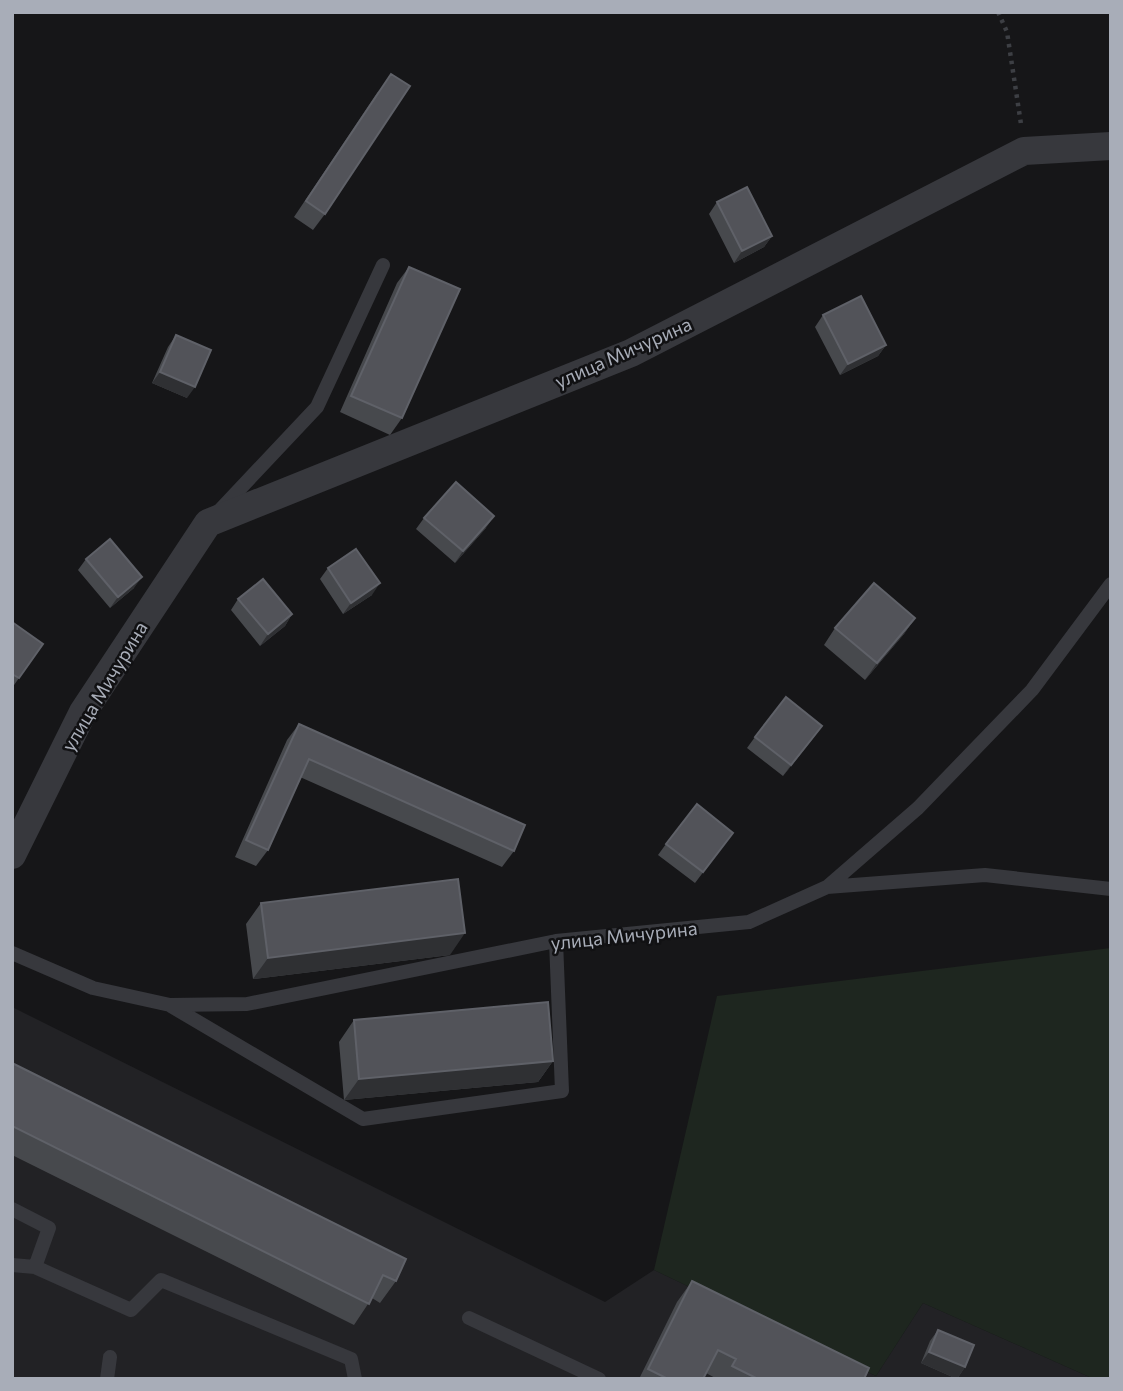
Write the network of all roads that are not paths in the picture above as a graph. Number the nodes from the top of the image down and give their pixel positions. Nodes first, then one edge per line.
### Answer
1 (1111, 146) edge
2 (383, 265) dead end
3 (208, 523) junction
4 (1111, 584) edge
5 (12, 855) edge
6 (827, 887) junction
7 (1111, 889) edge
8 (556, 941) junction
9 (12, 953) edge
10 (170, 1005) junction
11 (12, 1209) edge
12 (12, 1265) edge
13 (34, 1267) junction
14 (469, 1318) dead end
15 (110, 1357) dead end
16 (107, 1379) edge
17 (355, 1379) edge
18 (599, 1379) edge

1 - 3 street, улица Мичурина
2 - 3 lane, улица Мичурина
3 - 5 street, улица Мичурина
4 - 6 lane, улица Мичурина
6 - 7 lane
6 - 8 lane, улица Мичурина
8 - 10 lane, улица Мичурина
8 - 10 lane
9 - 10 lane, улица Мичурина
11 - 13 lane
12 - 13 lane
13 - 17 lane
14 - 18 lane
15 - 16 lane

